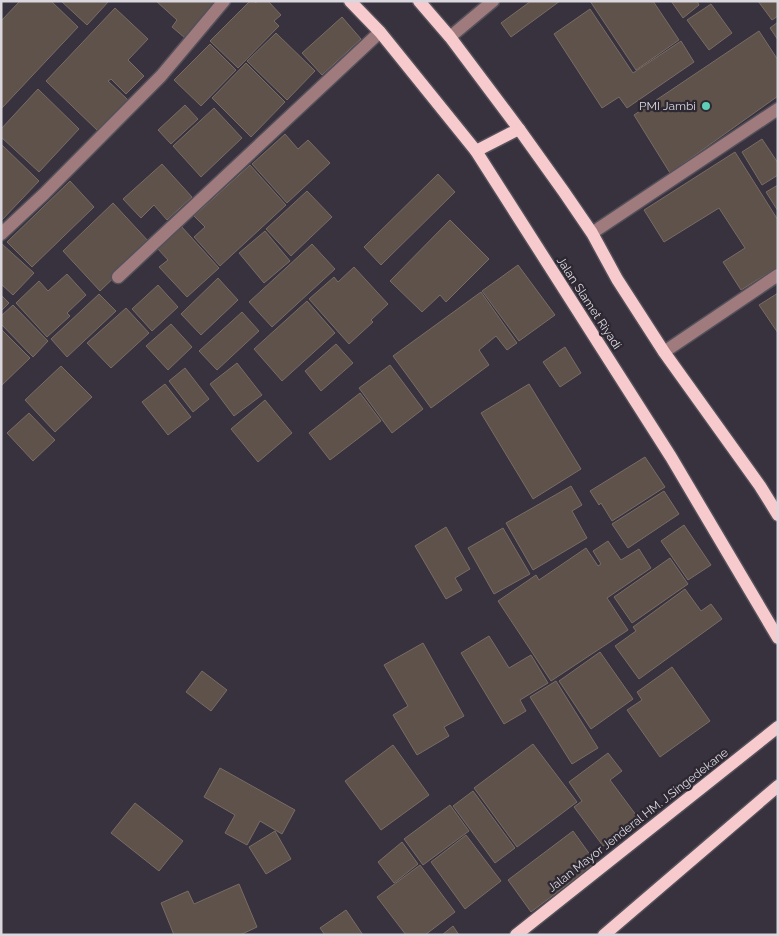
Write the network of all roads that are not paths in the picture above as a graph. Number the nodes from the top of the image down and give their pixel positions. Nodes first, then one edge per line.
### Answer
1 (224, 1) edge
2 (350, 1) edge
3 (419, 1) edge
4 (493, 1) edge
5 (380, 32) junction
6 (450, 37) junction
7 (778, 109) edge
8 (519, 129) junction
9 (476, 151) junction
10 (592, 233) junction
11 (1, 234) edge
12 (778, 275) edge
13 (118, 277) dead end
14 (664, 352) junction
15 (778, 515) edge
16 (778, 638) edge
17 (778, 728) edge
18 (778, 786) edge
19 (516, 935) edge
20 (604, 935) edge

1 - 11 street
2 - 5 main road, Jalan Slamet Riyadi
3 - 6 main road
4 - 6 street
5 - 9 main road, Jalan Slamet Riyadi
5 - 13 street
6 - 8 main road
7 - 10 street
8 - 9 main road
8 - 10 main road
9 - 16 main road, Jalan Slamet Riyadi
10 - 14 main road
12 - 14 street
14 - 15 main road
17 - 19 main road, Jalan Mayor Jenderal HM. J.Singedekane
18 - 20 main road

